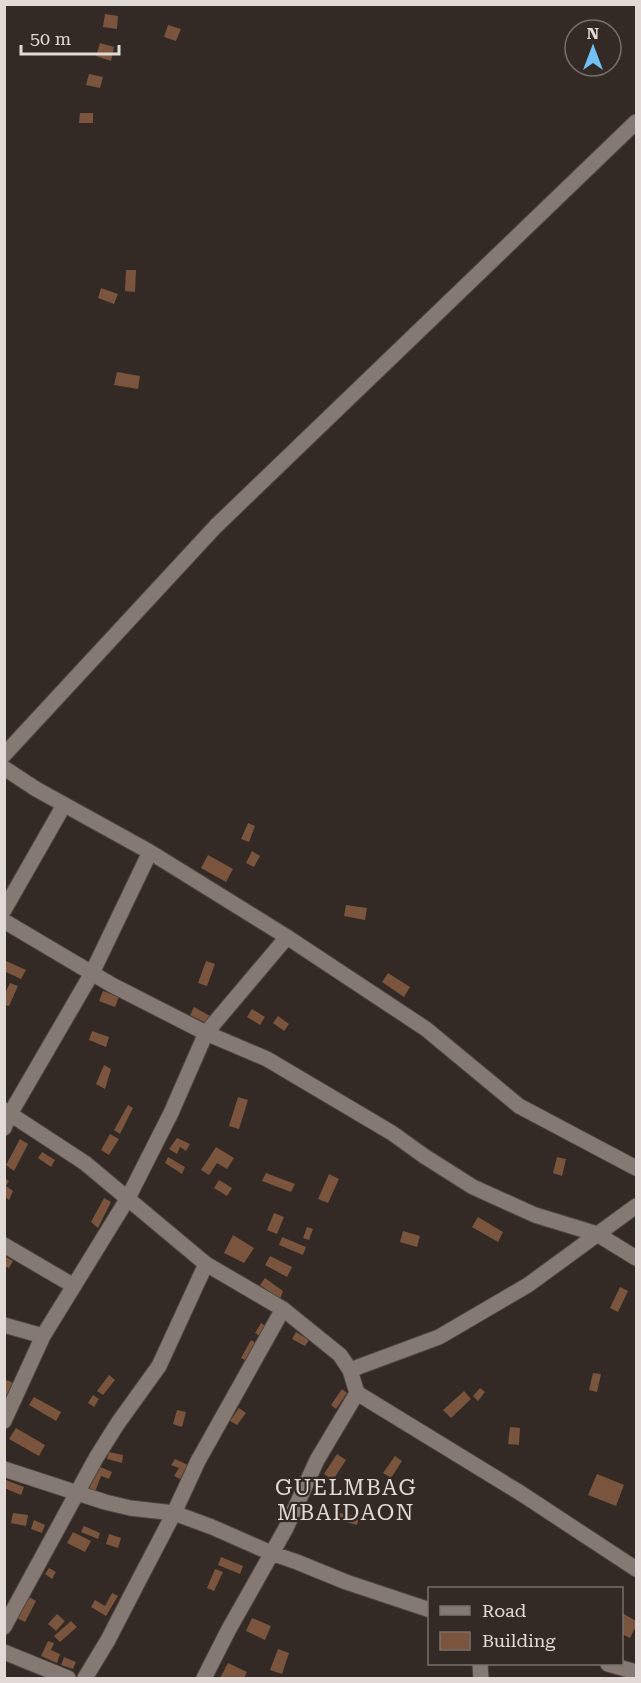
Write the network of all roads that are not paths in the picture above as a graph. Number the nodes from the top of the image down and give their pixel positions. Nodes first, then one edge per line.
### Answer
1 (636, 122) edge
2 (4, 755) edge
3 (4, 768) edge
4 (64, 805) junction
5 (150, 852) junction
6 (4, 910) edge
7 (4, 921) edge
8 (287, 937) junction
9 (93, 973) junction
10 (206, 1033) junction
11 (6, 1117) edge
12 (636, 1168) edge
13 (128, 1198) junction
14 (636, 1206) edge
15 (597, 1234) junction
16 (4, 1245) edge
17 (636, 1258) edge
18 (206, 1264) junction
19 (74, 1286) junction
20 (283, 1309) junction
21 (4, 1325) edge
22 (43, 1336) junction
23 (350, 1370) junction
24 (357, 1393) junction
25 (4, 1421) edge
26 (4, 1468) edge
27 (77, 1492) junction
28 (174, 1512) junction
29 (271, 1553) junction
30 (636, 1569) edge
31 (428, 1610) edge
32 (4, 1627) edge
33 (4, 1652) edge
34 (612, 1665) edge
35 (636, 1672) edge
36 (68, 1678) edge
37 (85, 1678) edge
38 (204, 1678) edge

1 - 2 street
3 - 4 street
4 - 5 street
4 - 6 street
5 - 8 street
5 - 9 street
7 - 9 street
8 - 10 street
8 - 12 street
9 - 10 street
9 - 11 street
10 - 13 street
10 - 15 street
11 - 13 street
13 - 18 street
13 - 19 street
14 - 15 street
15 - 17 street
15 - 23 street
16 - 19 street
18 - 20 street
18 - 27 street
19 - 22 street
20 - 23 street
20 - 28 street
21 - 22 street
22 - 25 street
23 - 24 street
24 - 29 street
24 - 30 street
26 - 27 street
27 - 28 street
27 - 32 street
28 - 29 street
28 - 37 street
29 - 31 street
29 - 38 street
33 - 36 street
34 - 35 street

